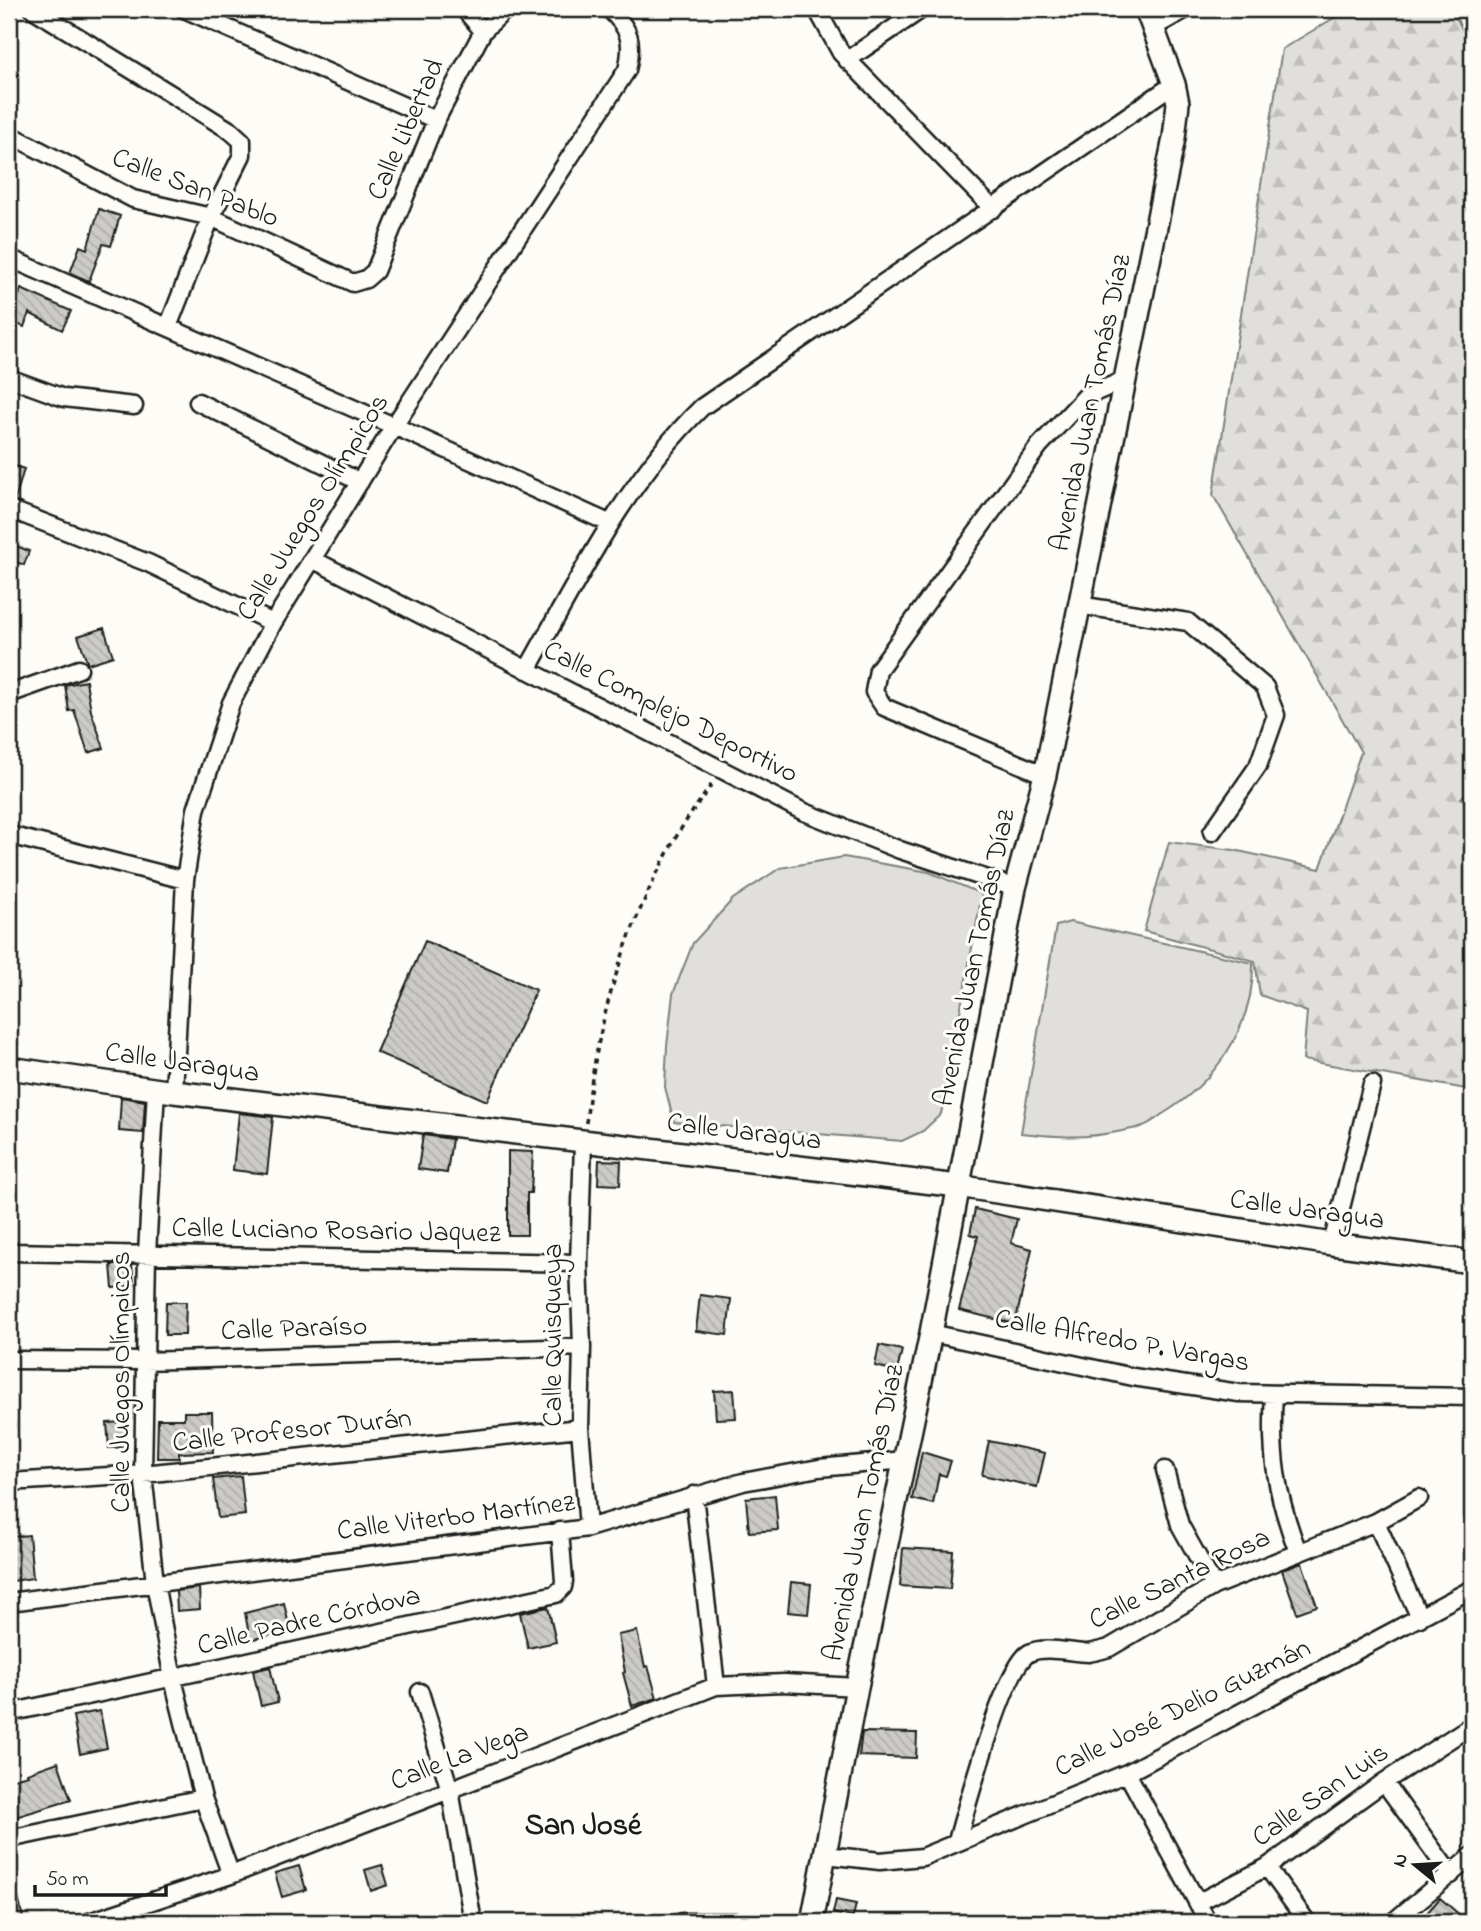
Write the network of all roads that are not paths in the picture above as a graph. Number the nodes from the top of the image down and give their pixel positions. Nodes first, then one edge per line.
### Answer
1 (33, 9) edge
2 (184, 9) edge
3 (464, 9) edge
4 (506, 9) edge
5 (610, 9) edge
6 (822, 9) edge
7 (922, 9) edge
8 (1186, 9) edge
9 (1150, 18) edge
10 (483, 31) junction
11 (847, 60) junction
12 (1174, 84) junction
13 (436, 120) junction
14 (9, 134) edge
15 (993, 209) junction
16 (211, 217) junction
17 (9, 258) edge
18 (366, 279) joint
19 (168, 327) junction
20 (9, 378) edge
21 (1125, 380) junction
22 (198, 402) dead end
23 (134, 406) dead end
24 (394, 426) junction
25 (360, 482) junction
26 (9, 509) edge
27 (609, 523) junction
28 (312, 559) junction
29 (1078, 605) junction
30 (272, 623) junction
31 (79, 669) dead end
32 (527, 670) junction
33 (9, 694) edge
34 (1045, 775) junction
35 (1212, 832) dead end
36 (9, 835) edge
37 (186, 880) junction
38 (1015, 888) junction
39 (9, 1068) edge
40 (1372, 1084) dead end
41 (165, 1090) junction
42 (583, 1143) junction
43 (958, 1186) junction
44 (1332, 1244) junction
45 (9, 1252) edge
46 (147, 1254) junction
47 (1472, 1262) edge
48 (579, 1263) junction
49 (931, 1333) junction
50 (582, 1347) junction
51 (9, 1360) edge
52 (145, 1361) junction
53 (1274, 1394) junction
54 (1472, 1397) edge
55 (580, 1428) junction
56 (905, 1460) junction
57 (1165, 1470) dead end
58 (143, 1474) junction
59 (9, 1482) edge
60 (694, 1495) junction
61 (1419, 1498) dead end
62 (1376, 1522) junction
63 (588, 1528) junction
64 (560, 1531) junction
65 (1298, 1552) junction
66 (155, 1583) junction
67 (1213, 1586) junction
68 (1472, 1589) edge
69 (9, 1602) edge
70 (1420, 1618) junction
71 (173, 1679) junction
72 (716, 1686) junction
73 (857, 1686) junction
74 (421, 1692) dead end
75 (9, 1713) edge
76 (1472, 1725) edge
77 (1127, 1773) junction
78 (1384, 1782) junction
79 (450, 1790) junction
80 (203, 1798) junction
81 (9, 1839) edge
82 (957, 1841) junction
83 (826, 1855) junction
84 (1472, 1856) edge
85 (1267, 1867) junction
86 (231, 1875) junction
87 (1451, 1875) junction
88 (1197, 1903) junction
89 (89, 1922) edge
90 (472, 1922) edge
91 (682, 1922) edge
92 (736, 1922) edge
93 (812, 1922) edge
94 (1208, 1922) edge
95 (1307, 1922) edge
96 (1393, 1922) edge

1 - 16 street
2 - 13 street
3 - 10 street
4 - 10 street, Calle Libertad
5 - 24 street, Calle Juegos Olímpicos
6 - 11 street
7 - 11 street
8 - 9 street
9 - 12 street, Avenida Juan Tomás Díaz
10 - 13 street, Calle Libertad
11 - 15 street
12 - 15 street
12 - 21 street, Avenida Juan Tomás Díaz
13 - 18 street, Calle Libertad
14 - 16 street, Calle San Pablo
15 - 27 street
16 - 18 street, Calle San Pablo
16 - 19 street
17 - 19 street
19 - 24 street
20 - 23 street
21 - 29 street, Avenida Juan Tomás Díaz
21 - 34 street
22 - 25 street
24 - 25 street, Calle Juegos Olímpicos
24 - 27 street
25 - 28 street, Calle Juegos Olímpicos
26 - 30 street
27 - 32 street
28 - 30 street, Calle Juegos Olímpicos
28 - 32 street, Calle Complejo Deportivo
29 - 34 street, Avenida Juan Tomás Díaz
29 - 35 street
30 - 37 street, Calle Juegos Olímpicos
31 - 33 street
32 - 38 street, Calle Complejo Deportivo
34 - 38 street, Avenida Juan Tomás Díaz
36 - 37 street
37 - 41 street, Calle Juegos Olímpicos
38 - 43 street, Avenida Juan Tomás Díaz
39 - 41 street, Calle Jaragua
40 - 44 street
41 - 42 street, Calle Jaragua
41 - 46 street, Calle Juegos Olímpicos
42 - 43 street, Calle Jaragua
42 - 48 street, Calle Quisqueya
43 - 44 street, Calle Jaragua
43 - 49 street, Avenida Juan Tomás Díaz
44 - 47 street, Calle Jaragua
45 - 46 street, Calle Luciano Rosario Jaquez
46 - 48 street, Calle Luciano Rosario Jaquez
46 - 52 street, Calle Juegos Olímpicos
48 - 50 street, Calle Quisqueya
49 - 53 street, Calle Alfredo P. Vargas
49 - 56 street, Avenida Juan Tomás Díaz
50 - 52 street, Calle Paraíso
50 - 55 street, Calle Quisqueya
51 - 52 street, Calle Paraíso
52 - 58 street, Calle Juegos Olímpicos
53 - 54 street, Calle Alfredo P. Vargas
53 - 65 street
55 - 58 street, Calle Profesor Durán
55 - 63 street, Calle Quisqueya
56 - 60 street, Calle Viterbo Martínez
56 - 73 street, Avenida Juan Tomás Díaz
57 - 67 street
58 - 59 street, Calle Profesor Durán
58 - 66 street, Calle Juegos Olímpicos
60 - 63 street, Calle Viterbo Martínez
60 - 72 street
61 - 62 street, Calle Santa Rosa
62 - 65 street, Calle Santa Rosa
62 - 70 street
63 - 64 street, Calle Viterbo Martínez
64 - 66 street, Calle Viterbo Martínez
64 - 71 street, Calle Padre Córdova
65 - 67 street, Calle Santa Rosa
66 - 69 street, Calle Viterbo Martínez
66 - 71 street, Calle Juegos Olímpicos
67 - 82 street, Calle Santa Rosa
68 - 70 street, Calle José Delio Guzmán
70 - 77 street, Calle José Delio Guzmán
71 - 75 street, Calle Padre Córdova
71 - 80 street, Calle Juegos Olímpicos
72 - 73 street, Calle La Vega
72 - 79 street, Calle La Vega
73 - 83 street, Avenida Juan Tomás Díaz
74 - 79 street
76 - 78 street, Calle San Luis
77 - 82 street, Calle José Delio Guzmán
77 - 88 street
78 - 85 street, Calle San Luis
78 - 87 street
79 - 86 street, Calle La Vega
79 - 90 street
80 - 81 street
80 - 86 street, Calle Juegos Olímpicos
82 - 83 street, Calle José Delio Guzmán
83 - 93 street, Avenida Juan Tomás Díaz
84 - 87 street
85 - 88 street, Calle San Luis
85 - 95 street
86 - 89 street, Calle La Vega
87 - 96 street
88 - 94 street
91 - 92 street

